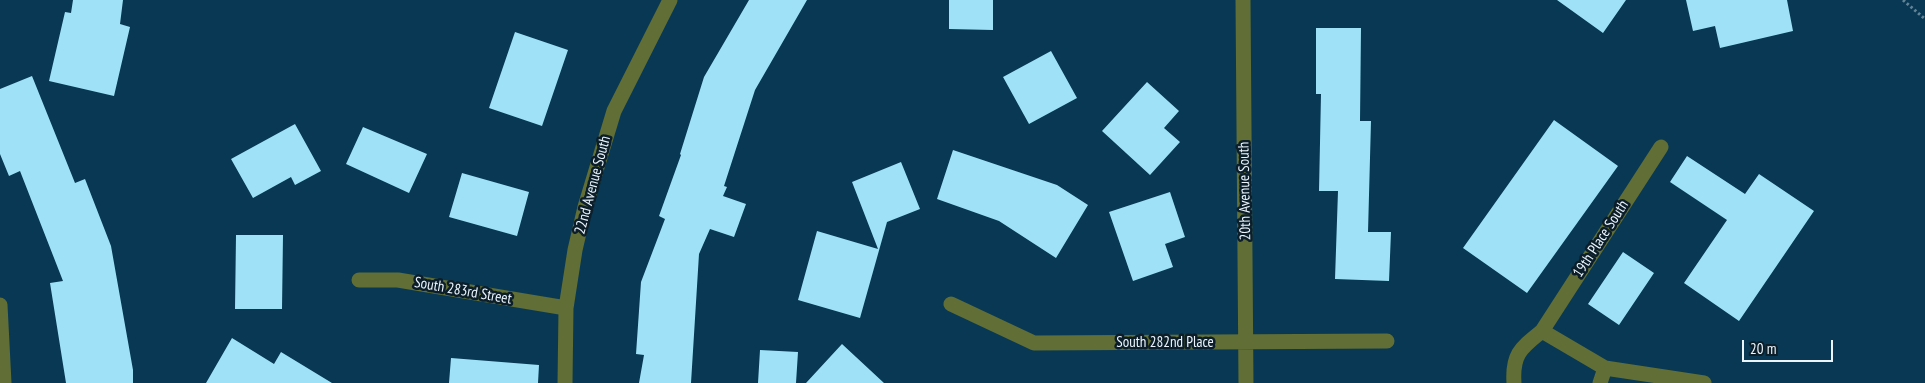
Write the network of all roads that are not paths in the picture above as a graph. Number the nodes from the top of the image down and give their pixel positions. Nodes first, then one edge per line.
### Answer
1 (670, 0) edge
2 (1243, 0) edge
3 (1661, 147) dead end
4 (359, 280) dead end
5 (951, 304) dead end
6 (0, 305) edge
7 (566, 308) junction
8 (1542, 331) junction
9 (1387, 341) dead end
10 (1247, 343) junction
11 (1605, 368) junction
12 (4, 383) edge
13 (565, 383) edge
14 (1246, 383) edge
15 (1514, 383) edge
16 (1600, 383) edge
17 (1704, 383) edge

1 - 7 street, 22nd Avenue South
2 - 10 street, 20th Avenue South
3 - 8 street, 19th Place South
4 - 7 street, South 283rd Street
5 - 10 street, South 282nd Place
6 - 12 street
7 - 13 street, 22nd Avenue South
8 - 11 street
8 - 15 street
9 - 10 street, South 282nd Place
10 - 14 street, 20th Avenue South
11 - 16 street
11 - 17 street

